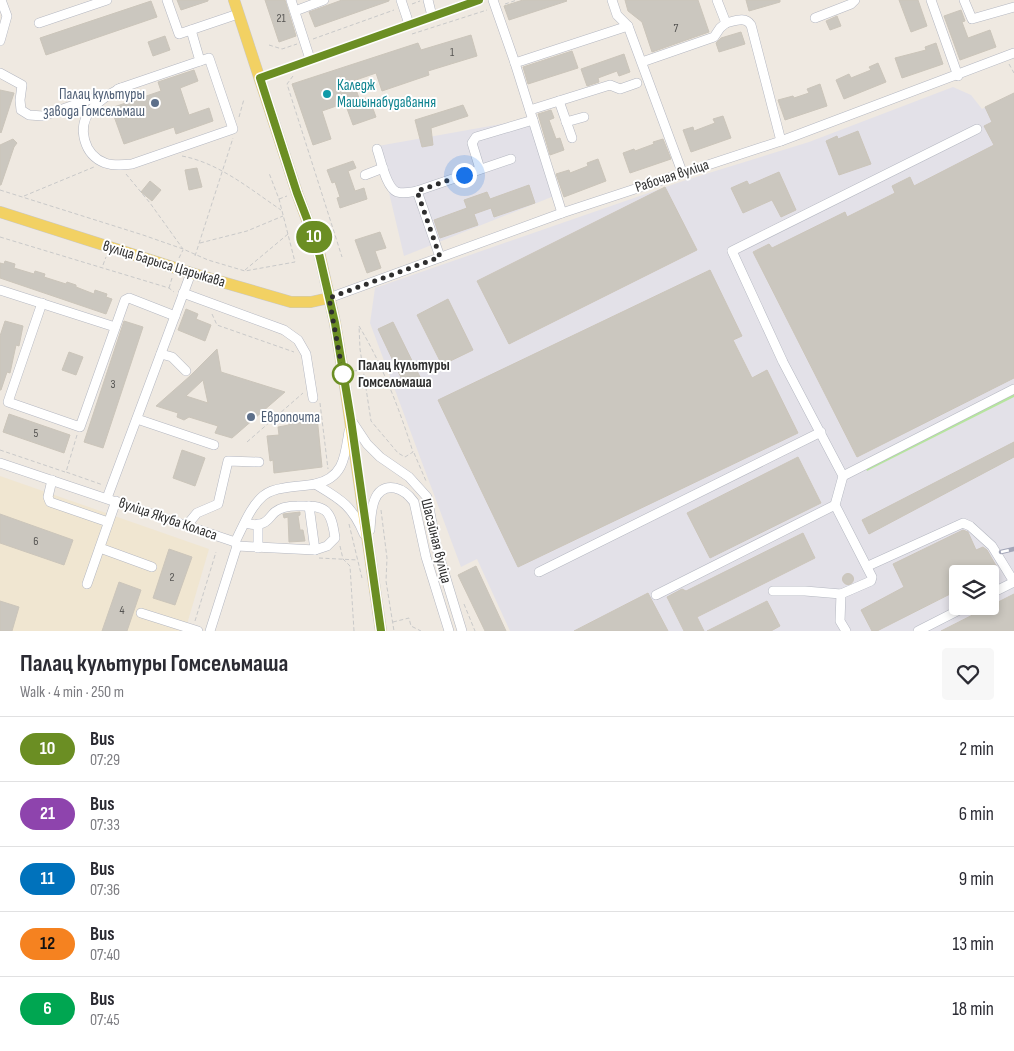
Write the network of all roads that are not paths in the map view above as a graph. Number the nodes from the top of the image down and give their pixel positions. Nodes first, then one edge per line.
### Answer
1 (1, 0) edge
2 (107, 0) edge
3 (167, 0) edge
4 (234, 0) edge
5 (291, 0) edge
6 (324, 0) edge
7 (426, 0) edge
8 (477, 0) edge
9 (612, 0) edge
10 (717, 0) edge
11 (855, 0) edge
12 (931, 0) edge
13 (964, 0) edge
14 (402, 3) edge
15 (494, 3) edge
16 (1014, 7) edge
17 (295, 10) junction
18 (3, 14) edge
19 (238, 14) junction
20 (432, 16) junction
21 (815, 18) dead end
22 (39, 23) dead end
23 (726, 23) junction
24 (409, 24) junction
25 (628, 26) junction
26 (190, 30) junction
27 (0, 41) edge
28 (1014, 53) edge
29 (310, 59) junction
30 (200, 61) junction
31 (642, 62) junction
32 (515, 63) junction
33 (0, 73) edge
34 (958, 76) junction
35 (260, 78) junction
36 (637, 83) dead end
37 (121, 88) junction
38 (559, 101) junction
39 (530, 110) junction
40 (584, 117) dead end
41 (533, 120) junction
42 (566, 122) junction
43 (977, 129) dead end
44 (572, 138) dead end
45 (781, 141) junction
46 (378, 149) dead end
47 (511, 159) dead end
48 (383, 168) junction
49 (480, 170) junction
50 (682, 172) junction
51 (365, 175) dead end
52 (417, 191) junction
53 (0, 212) edge
54 (562, 213) junction
55 (440, 257) junction
56 (191, 273) junction
57 (0, 290) edge
58 (182, 297) junction
59 (329, 298) junction
60 (42, 303) junction
61 (175, 316) junction
62 (115, 327) junction
63 (161, 354) junction
64 (186, 371) dead end
65 (1014, 389) edge
66 (313, 398) road end
67 (136, 420) junction
68 (351, 420) junction
69 (821, 432) junction
70 (214, 445) dead end
71 (258, 462) dead end
72 (0, 463) edge
73 (843, 476) junction
74 (52, 480) junction
75 (314, 484) junction
76 (108, 498) junction
77 (835, 505) junction
78 (309, 506) junction
79 (108, 522) junction
80 (245, 523) junction
81 (258, 524) junction
82 (187, 525) junction
83 (236, 544) junction
84 (369, 546) junction
85 (100, 548) junction
86 (258, 548) junction
87 (315, 550) junction
88 (868, 566) junction
89 (152, 567) dead end
90 (539, 572) dead end
91 (1014, 582) edge
92 (87, 584) dead end
93 (999, 590) edge
94 (773, 592) dead end
95 (841, 594) junction
96 (656, 595) dead end
97 (141, 613) dead end
98 (949, 615) edge
99 (196, 627) edge
100 (210, 631) edge
101 (381, 631) edge
102 (448, 631) edge
103 (462, 631) edge
104 (846, 631) edge
105 (918, 631) edge

1 - 18 street
2 - 22 street
3 - 26 street
4 - 19 main road
5 - 17 street
6 - 17 street
7 - 20 street
8 - 20 street
9 - 25 street
10 - 23 street
11 - 21 street
12 - 34 street
13 - 16 street
14 - 24 street
15 - 32 street
17 - 29 street
18 - 27 street
19 - 26 street
19 - 35 main road
20 - 24 street
23 - 31 street
23 - 45 street
24 - 29 street
25 - 31 street
25 - 32 street
26 - 30 street
28 - 34 street, Рабочая вуліца
29 - 35 street
30 - 37 street
30 - 37 street
31 - 50 street
32 - 39 street
33 - 37 street
34 - 45 street, Рабочая вуліца
35 - 59 main road
36 - 38 street
38 - 39 street
38 - 42 street
39 - 41 street
40 - 42 street
41 - 49 street
41 - 54 street
42 - 44 street
43 - 69 street
45 - 50 street, Рабочая вуліца
46 - 48 street
47 - 49 street
48 - 51 street
48 - 52 street
49 - 52 street
50 - 54 street, Рабочая вуліца
52 - 55 street
53 - 56 main road, вуліца Барыса Царыкава
54 - 55 street, Рабочая вуліца
55 - 59 street, Рабочая вуліца
56 - 58 street
56 - 59 main road, вуліца Барыса Царыкава
57 - 60 street
58 - 61 street
58 - 66 street
59 - 68 main road
60 - 62 street
60 - 62 street
61 - 62 street
61 - 63 street
63 - 64 street
63 - 67 street
65 - 73 street
67 - 70 street
67 - 76 street
68 - 75 street, вуліца Якуба Коласа
68 - 84 main road
68 - 103 street, Шасэйная вуліца
69 - 73 street
69 - 90 street
71 - 82 street
72 - 74 street, вуліца Якуба Коласа
73 - 77 street
74 - 76 street, вуліца Якуба Коласа
74 - 79 street
75 - 80 street, вуліца Якуба Коласа
75 - 84 street
76 - 79 street
76 - 82 street, вуліца Якуба Коласа
77 - 88 street
77 - 96 street
78 - 81 street
78 - 87 street
78 - 87 street
79 - 85 street
80 - 81 street
80 - 83 street, вуліца Якуба Коласа
81 - 86 street
82 - 83 street, вуліца Якуба Коласа
83 - 86 street
83 - 100 street
84 - 101 main road
84 - 102 street, Шасэйная вуліца
85 - 89 street
85 - 92 street
86 - 87 street
88 - 91 street
88 - 95 street
91 - 93 street
94 - 95 street
95 - 104 street
97 - 99 street
98 - 105 street

